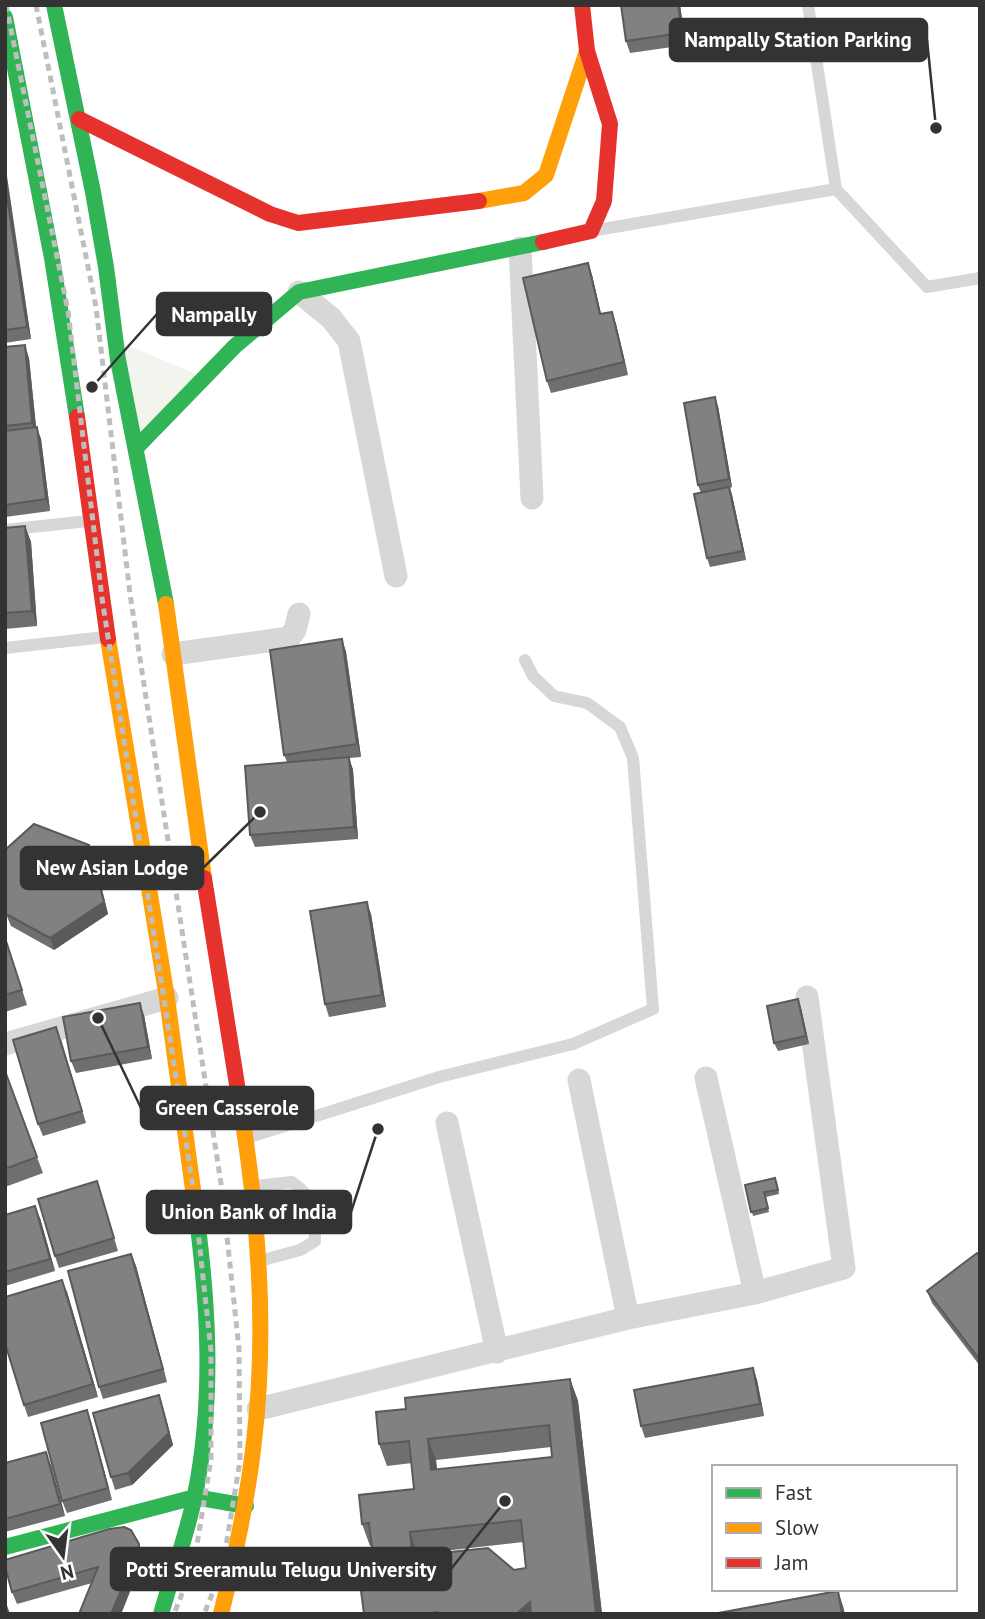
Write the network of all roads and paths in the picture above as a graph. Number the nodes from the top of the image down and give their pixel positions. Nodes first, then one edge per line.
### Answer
1 (54, 5) edge
2 (582, 5) edge
3 (808, 5) edge
4 (5, 17) edge
5 (587, 51) junction
6 (79, 119) junction
7 (836, 189) junction
8 (591, 231) junction
9 (520, 248) junction
10 (980, 278) edge
11 (299, 292) junction
12 (137, 447) junction
13 (532, 498) dead end
14 (92, 521) junction
15 (5, 530) edge
16 (396, 576) dead end
17 (299, 614) dead end
18 (108, 637) junction
19 (5, 648) edge
20 (173, 654) junction
21 (525, 660) dead end
22 (807, 997) dead end
23 (167, 998) junction
24 (5, 1044) edge
25 (706, 1078) dead end
26 (579, 1080) dead end
27 (447, 1123) dead end
28 (247, 1138) junction
29 (252, 1187) junction
30 (257, 1261) junction
31 (755, 1293) junction
32 (628, 1318) junction
33 (497, 1352) junction
34 (258, 1409) junction
35 (195, 1497) junction
36 (246, 1506) junction
37 (5, 1546) edge
38 (161, 1614) edge
39 (221, 1614) edge

1 - 6 main road
2 - 5 main road
3 - 7 lane
4 - 14 main road
5 - 6 main road
5 - 8 main road
6 - 12 main road
7 - 8 lane
7 - 10 lane
8 - 9 main road
9 - 11 main road
9 - 13 street
11 - 12 main road
11 - 16 street
12 - 20 main road
14 - 15 lane
14 - 18 main road
17 - 20 street
18 - 19 lane
18 - 23 main road
20 - 28 main road
21 - 28 lane
22 - 31 street
23 - 24 street
23 - 35 main road
25 - 31 street
26 - 32 street
27 - 33 street
28 - 29 main road
29 - 30 main road
29 - 30 lane
30 - 34 main road
31 - 32 street
32 - 33 street
33 - 34 street
34 - 36 main road
35 - 36 main road
35 - 37 main road
35 - 38 main road
36 - 39 main road

